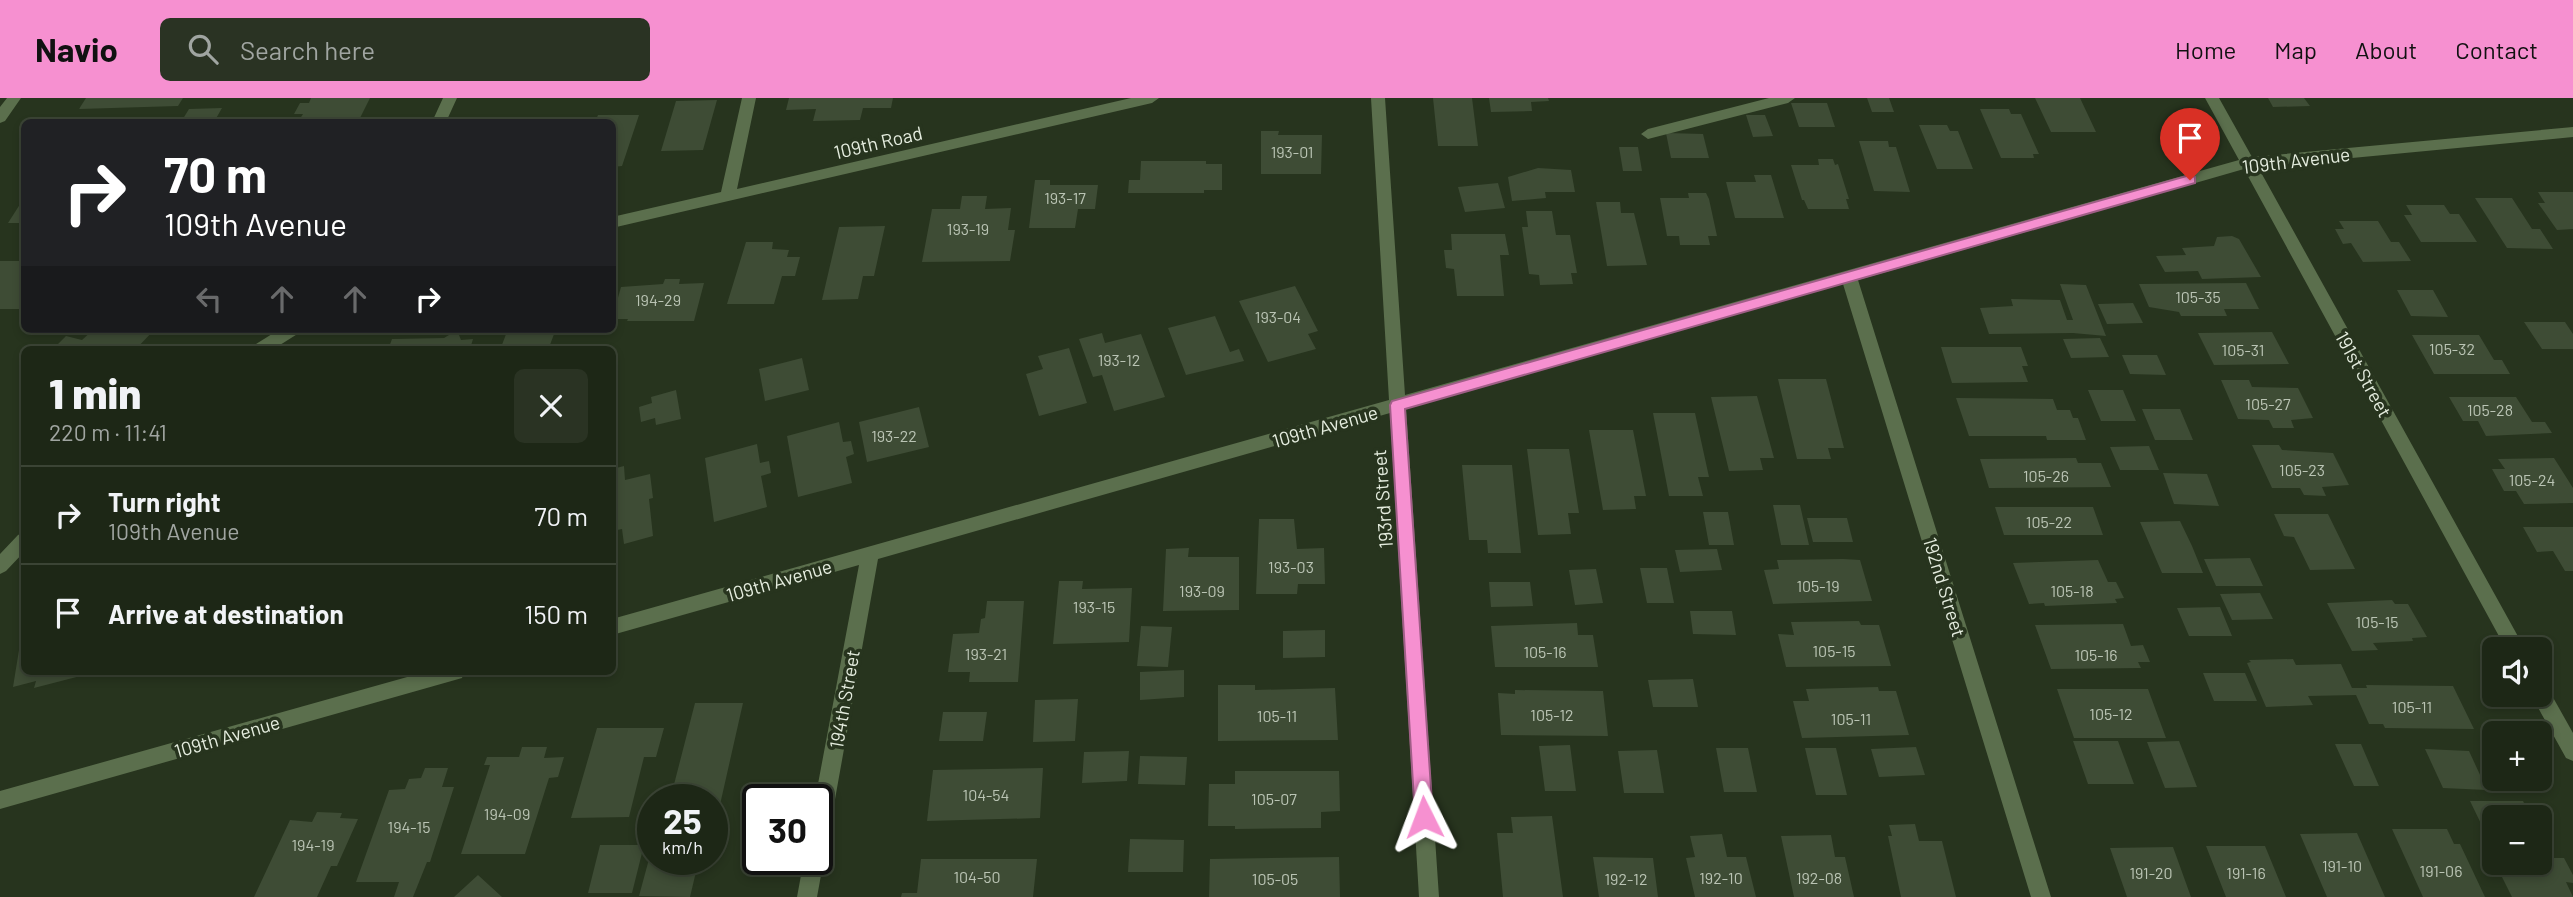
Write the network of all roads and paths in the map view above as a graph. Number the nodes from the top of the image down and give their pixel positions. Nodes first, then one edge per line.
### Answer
1 (14, 98) edge
2 (450, 98) edge
3 (749, 98) edge
4 (1152, 98) edge
5 (1378, 98) edge
6 (1788, 98) edge
7 (2212, 98) edge
8 (0, 118) edge
9 (440, 119) edge
10 (2573, 132) edge
11 (1648, 134) dead end
12 (2248, 163) junction
13 (728, 196) junction
14 (616, 222) edge
15 (1849, 277) junction
16 (287, 333) edge
17 (265, 346) edge
18 (1397, 405) junction
19 (21, 543) edge
20 (870, 554) junction
21 (0, 566) edge
22 (616, 626) edge
23 (2509, 637) edge
24 (444, 675) edge
25 (2548, 707) edge
26 (2573, 752) edge
27 (828, 784) edge
28 (0, 800) edge
29 (811, 875) edge
30 (807, 897) edge
31 (1429, 897) edge
32 (2041, 897) edge

1 - 8 street
2 - 9 street
3 - 13 street
4 - 13 street, 109th Road
5 - 18 street, 193rd Street
6 - 11 street
7 - 12 street, 191st Street
10 - 12 street, 109th Avenue
12 - 15 street, 109th Avenue
12 - 23 street, 191st Street
13 - 14 street, 109th Road
15 - 18 street, 109th Avenue
15 - 32 street, 192nd Street
16 - 17 street
18 - 20 street, 109th Avenue
18 - 31 street, 193rd Street
19 - 21 street
20 - 22 street, 109th Avenue
20 - 27 street, 194th Street
24 - 28 street, 109th Avenue
25 - 26 street
29 - 30 street

